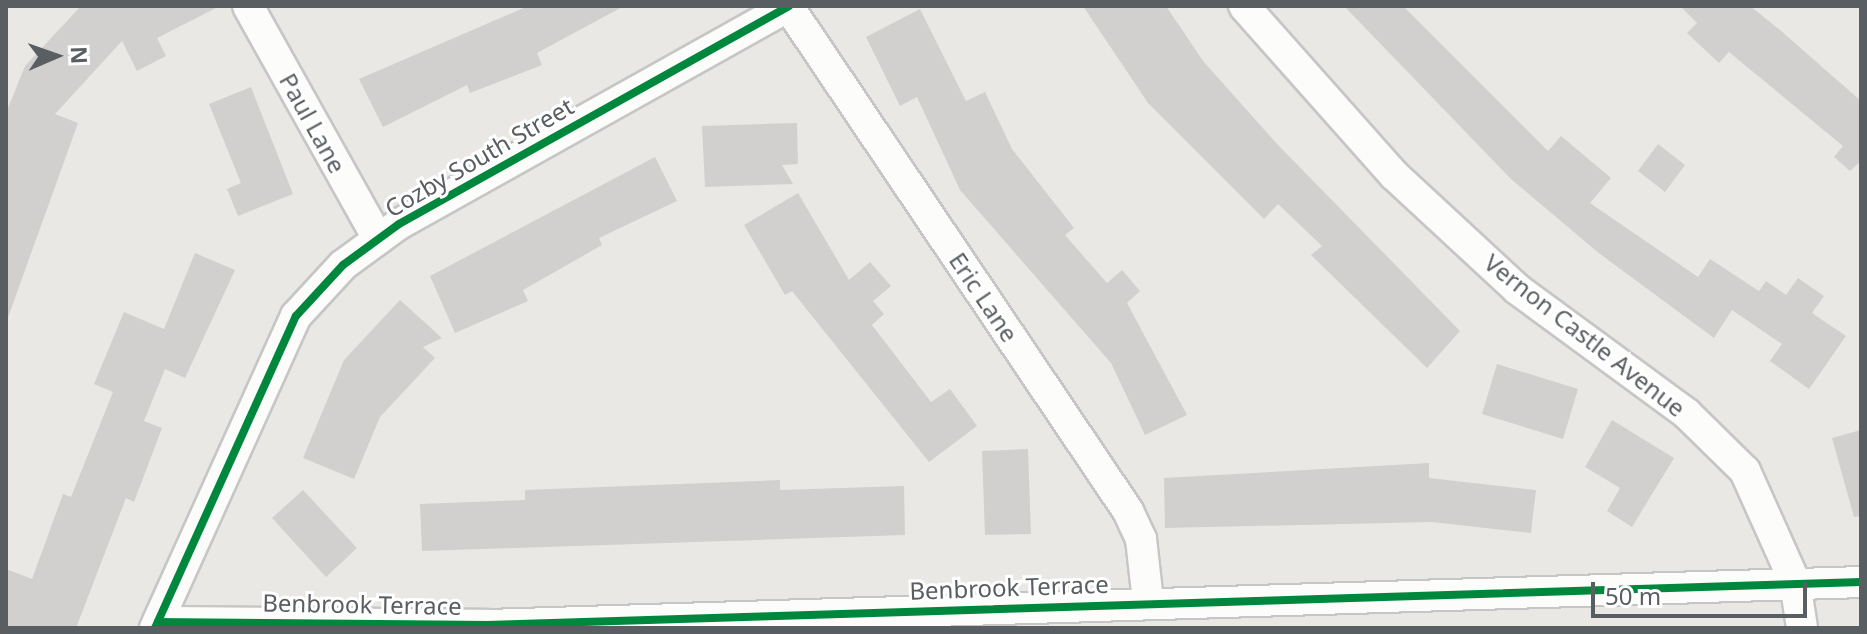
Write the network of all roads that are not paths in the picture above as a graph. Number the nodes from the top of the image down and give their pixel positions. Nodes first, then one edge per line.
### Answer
1 (248, 6) edge
2 (789, 6) edge
3 (1244, 6) edge
4 (378, 239) junction
5 (1795, 582) junction
6 (1861, 582) edge
7 (1148, 601) junction
8 (156, 625) edge
9 (1802, 628) edge

1 - 4 street, Paul Lane
2 - 4 street, Cozby South Street
2 - 7 street, Eric Lane
3 - 5 street, Vernon Castle Avenue
4 - 8 street, Cozby South Street
5 - 6 street, Benbrook Terrace
5 - 7 street, Benbrook Terrace
5 - 9 street, Vernon Castle Avenue
7 - 8 street, Benbrook Terrace

